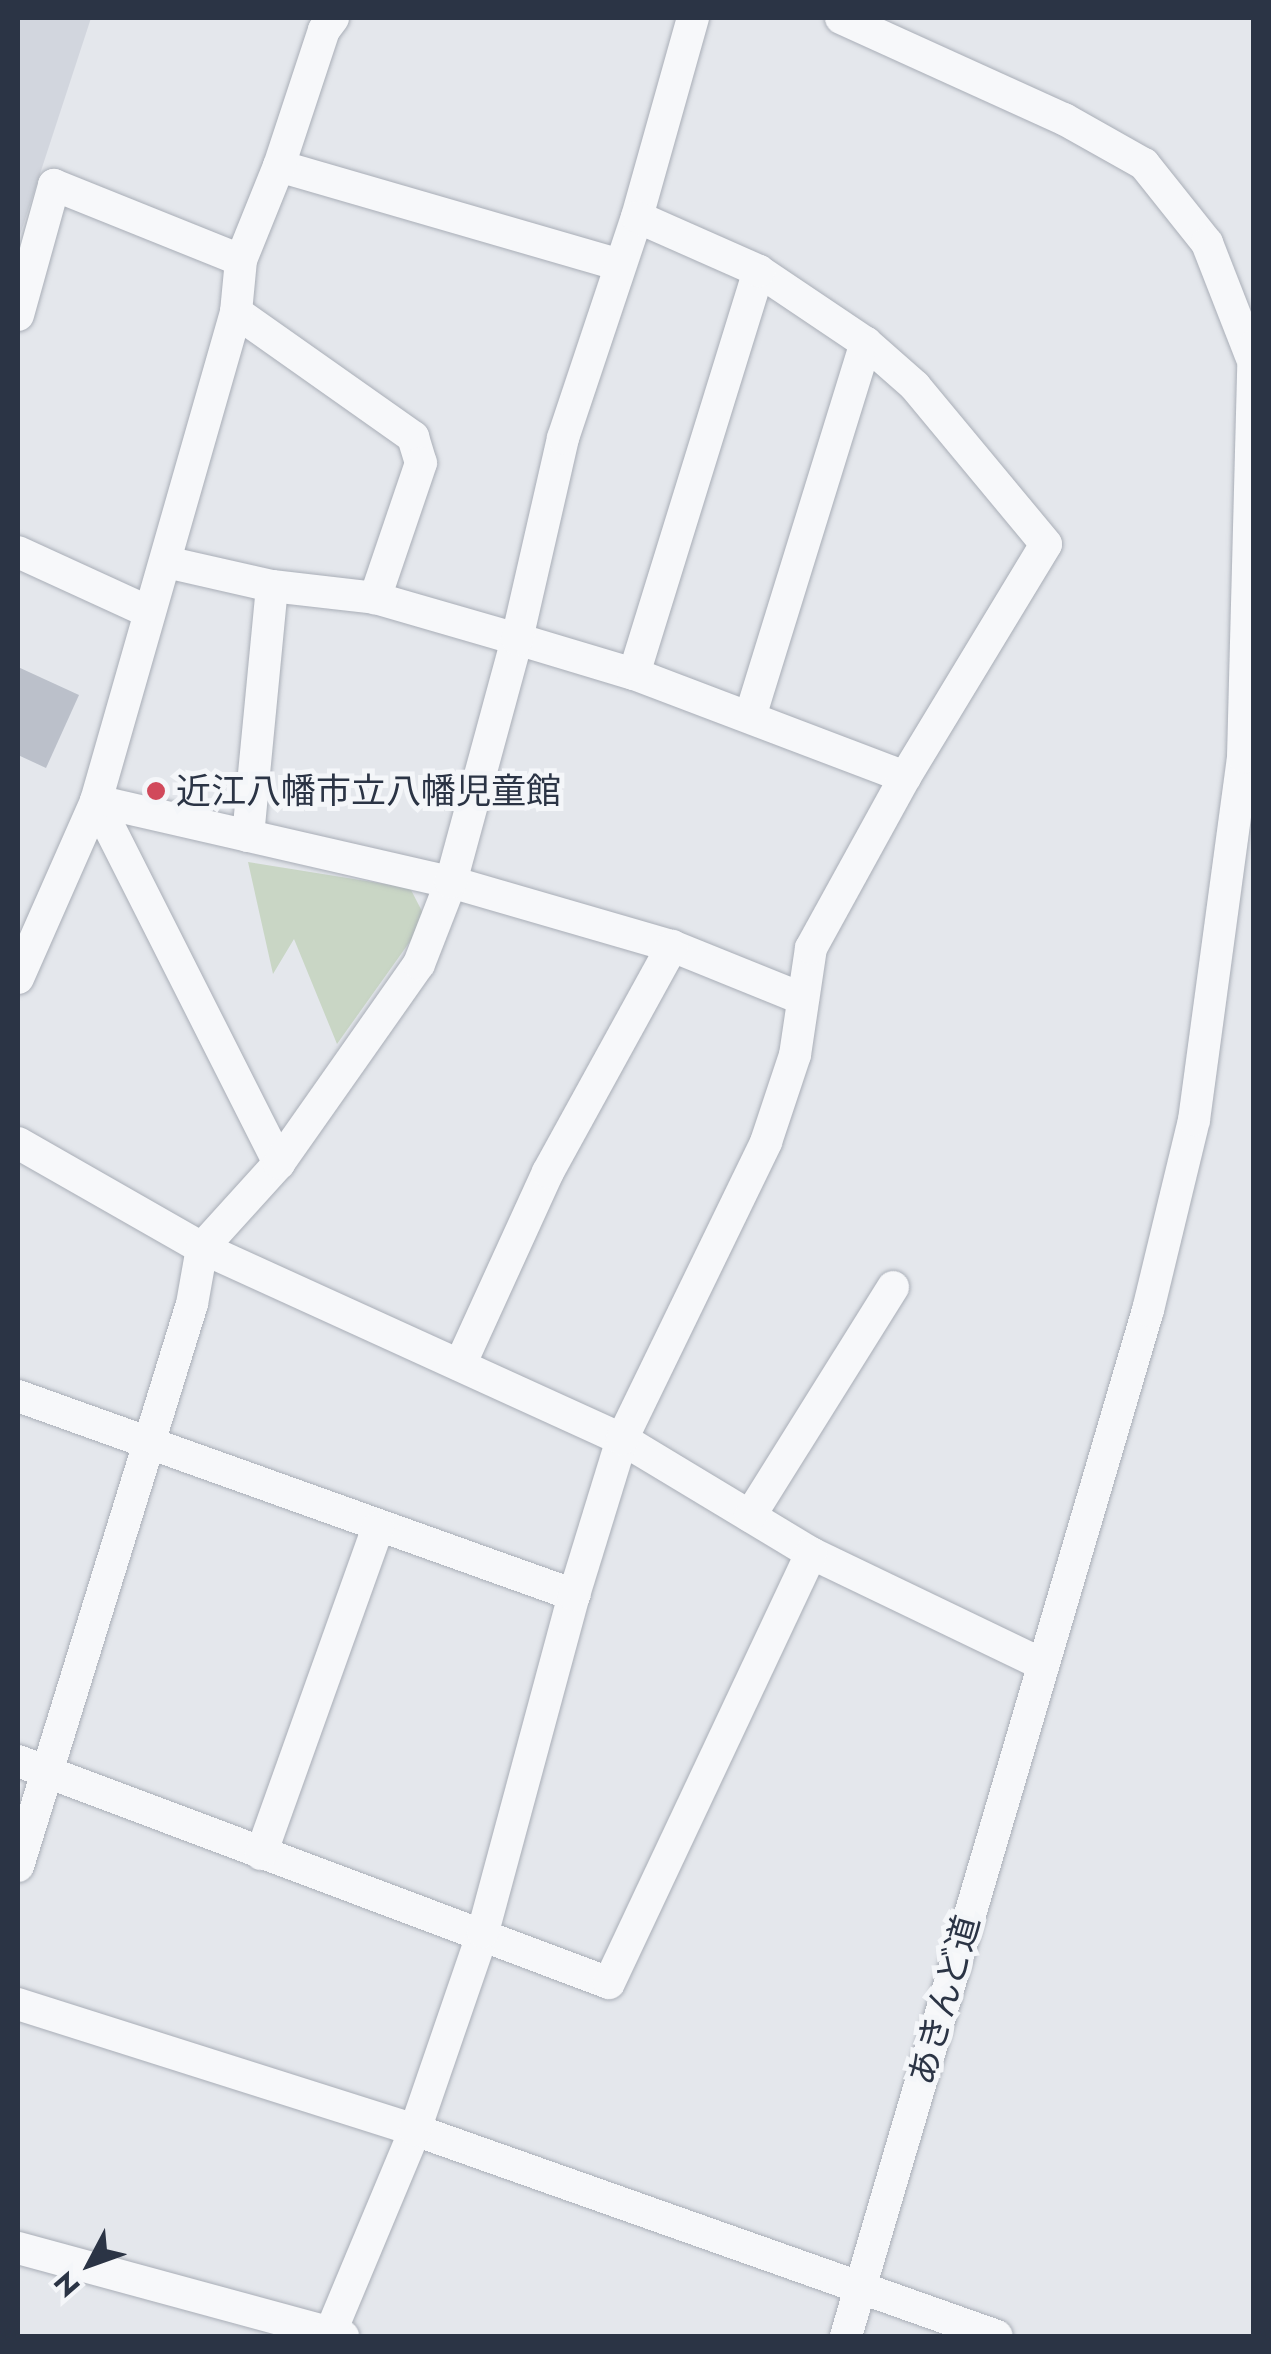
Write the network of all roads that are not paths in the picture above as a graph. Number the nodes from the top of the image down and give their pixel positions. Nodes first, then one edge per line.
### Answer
1 (333, 18) edge
2 (693, 18) edge
3 (841, 18) edge
4 (279, 166) junction
5 (637, 217) junction
6 (240, 260) junction
7 (619, 265) junction
8 (758, 271) junction
9 (236, 312) junction
10 (18, 315) edge
11 (866, 343) junction
12 (1252, 351) edge
13 (18, 552) edge
14 (166, 562) junction
15 (272, 586) junction
16 (376, 598) junction
17 (149, 612) junction
18 (517, 639) junction
19 (634, 674) junction
20 (750, 718) junction
21 (1248, 760) edge
22 (905, 778) junction
23 (96, 801) junction
24 (248, 836) junction
25 (452, 882) junction
26 (672, 946) junction
27 (20, 966) edge
28 (803, 1000) junction
29 (18, 1143) edge
30 (279, 1163) junction
31 (202, 1248) junction
32 (893, 1287) dead end
33 (460, 1365) junction
34 (18, 1396) edge
35 (622, 1439) junction
36 (147, 1446) junction
37 (750, 1516) junction
38 (378, 1526) junction
39 (811, 1553) junction
40 (574, 1595) junction
41 (1042, 1664) junction
42 (33, 1766) edge
43 (261, 1854) junction
44 (18, 1866) edge
45 (482, 1932) junction
46 (18, 2004) edge
47 (414, 2130) junction
48 (18, 2248) edge
49 (860, 2286) junction
50 (335, 2335) edge
51 (846, 2336) edge
52 (997, 2336) edge

1 - 4 street
2 - 5 street
3 - 12 street
4 - 6 street
4 - 7 street
5 - 7 street
5 - 8 street
6 - 9 street
6 - 10 street
7 - 18 street
8 - 11 street
8 - 19 street
9 - 14 street
9 - 16 street
11 - 20 street
11 - 22 street
12 - 21 street, あきんど道
13 - 17 street
14 - 15 street
14 - 17 street
15 - 16 street
15 - 24 street
16 - 18 street
17 - 23 street
18 - 19 street
18 - 25 street
19 - 20 street
20 - 22 street
21 - 41 street, あきんど道
22 - 28 street
23 - 24 street
23 - 27 street
23 - 30 street
24 - 25 street
25 - 26 street
25 - 30 street
26 - 28 street
26 - 33 street
28 - 35 street
29 - 31 street
30 - 31 street
31 - 33 street
31 - 36 street
32 - 37 street
33 - 35 street
34 - 36 street
35 - 37 street
35 - 40 street
36 - 38 street
36 - 42 street
37 - 39 street
38 - 40 street
38 - 43 street
39 - 41 street
39 - 45 street
40 - 45 street
41 - 49 street, あきんど道
42 - 43 street
42 - 44 street
43 - 45 street
45 - 47 street
46 - 47 street
47 - 49 street
47 - 50 street
48 - 50 street
49 - 51 street, あきんど道
49 - 52 street

